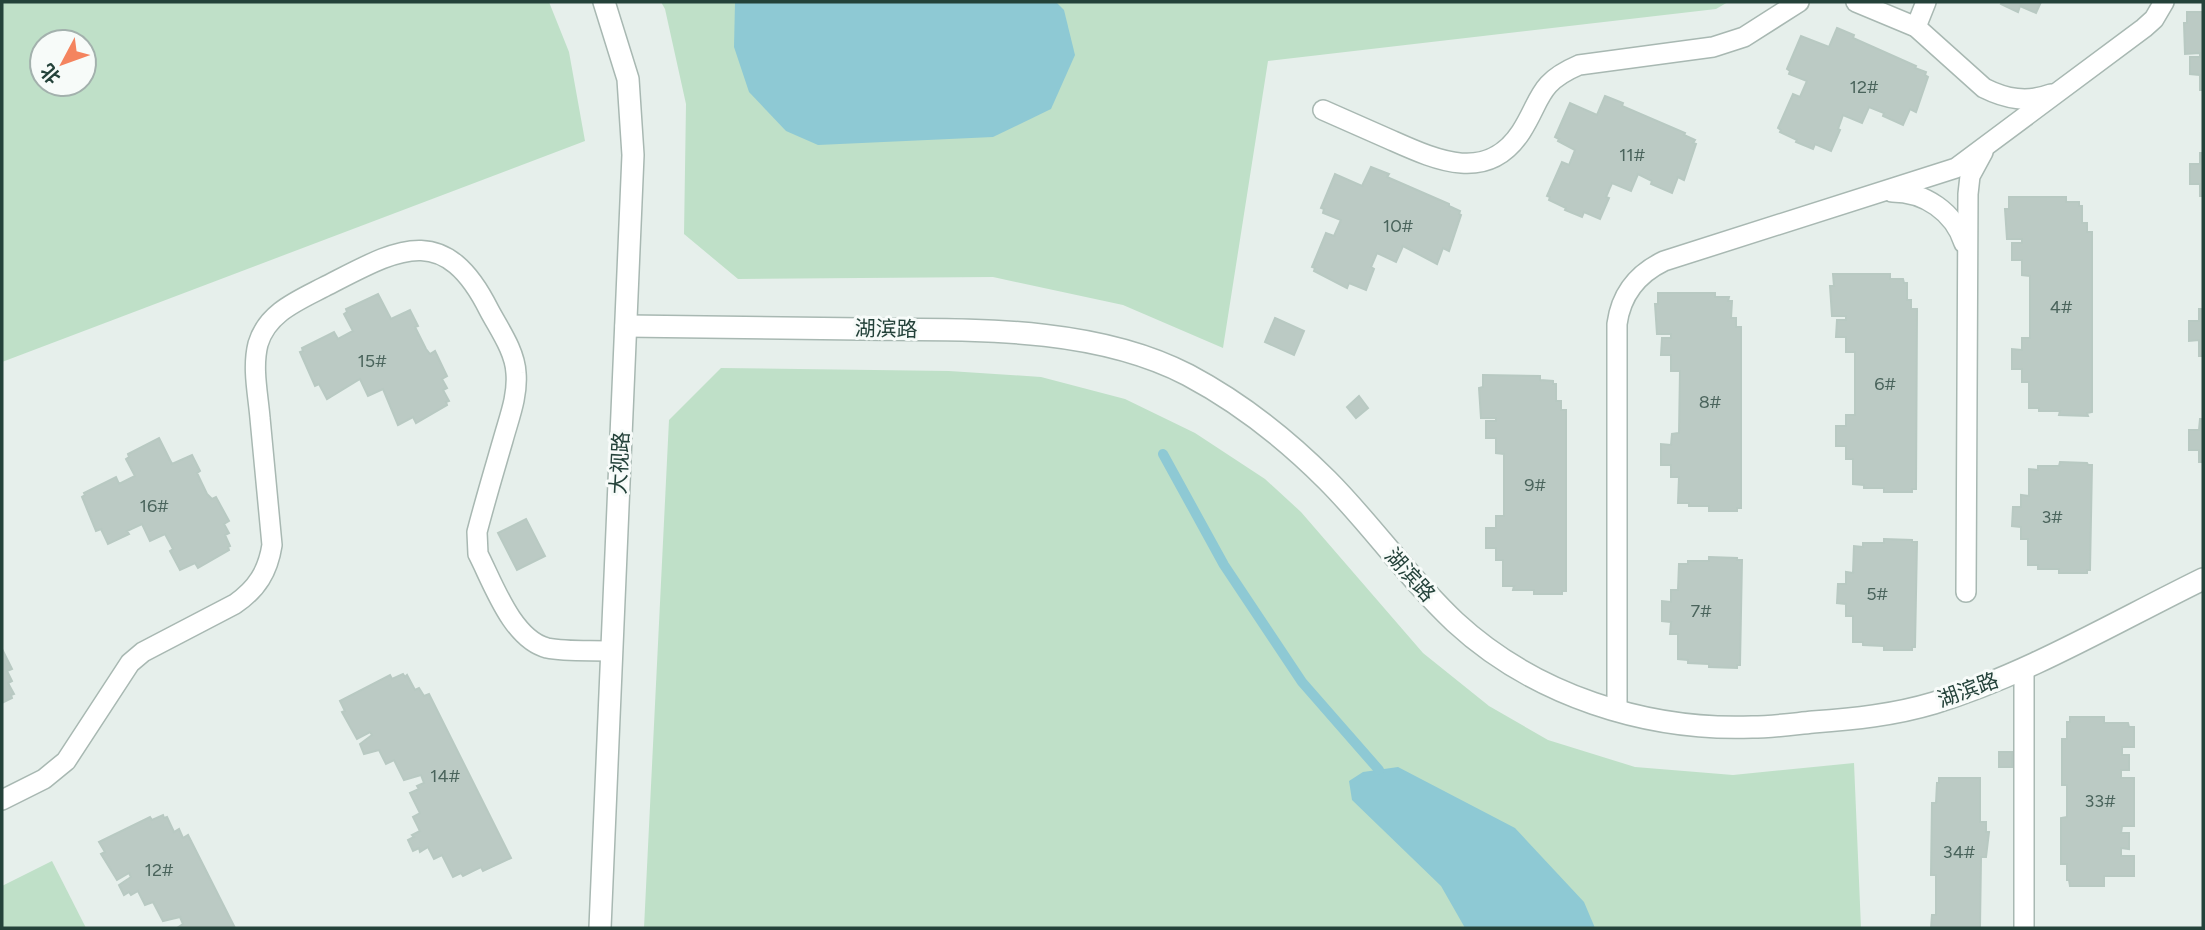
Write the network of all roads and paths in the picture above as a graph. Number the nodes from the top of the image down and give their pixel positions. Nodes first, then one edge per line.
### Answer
1 (604, 2) edge
2 (1799, 2) edge
3 (1856, 2) edge
4 (1926, 2) edge
5 (2164, 2) edge
6 (1916, 27) junction
7 (2059, 92) junction
8 (1323, 110) dead end
9 (1989, 144) junction
10 (1882, 192) junction
11 (1967, 258) junction
12 (626, 326) junction
13 (2203, 579) edge
14 (1966, 592) dead end
15 (612, 651) junction
16 (2024, 668) junction
17 (1617, 711) junction
18 (2, 800) edge
19 (600, 928) edge
20 (2024, 928) edge

1 - 12 street, 大视路
2 - 8 lane
3 - 6 lane
4 - 6 lane
5 - 7 lane
6 - 7 lane
7 - 9 lane
9 - 10 lane
9 - 11 lane
10 - 11 lane
10 - 17 lane
11 - 14 lane
12 - 15 street, 大视路
12 - 17 street, 湖滨路
13 - 16 street, 湖滨路
15 - 18 lane
15 - 19 street, 大视路
16 - 17 street, 湖滨路
16 - 20 lane

